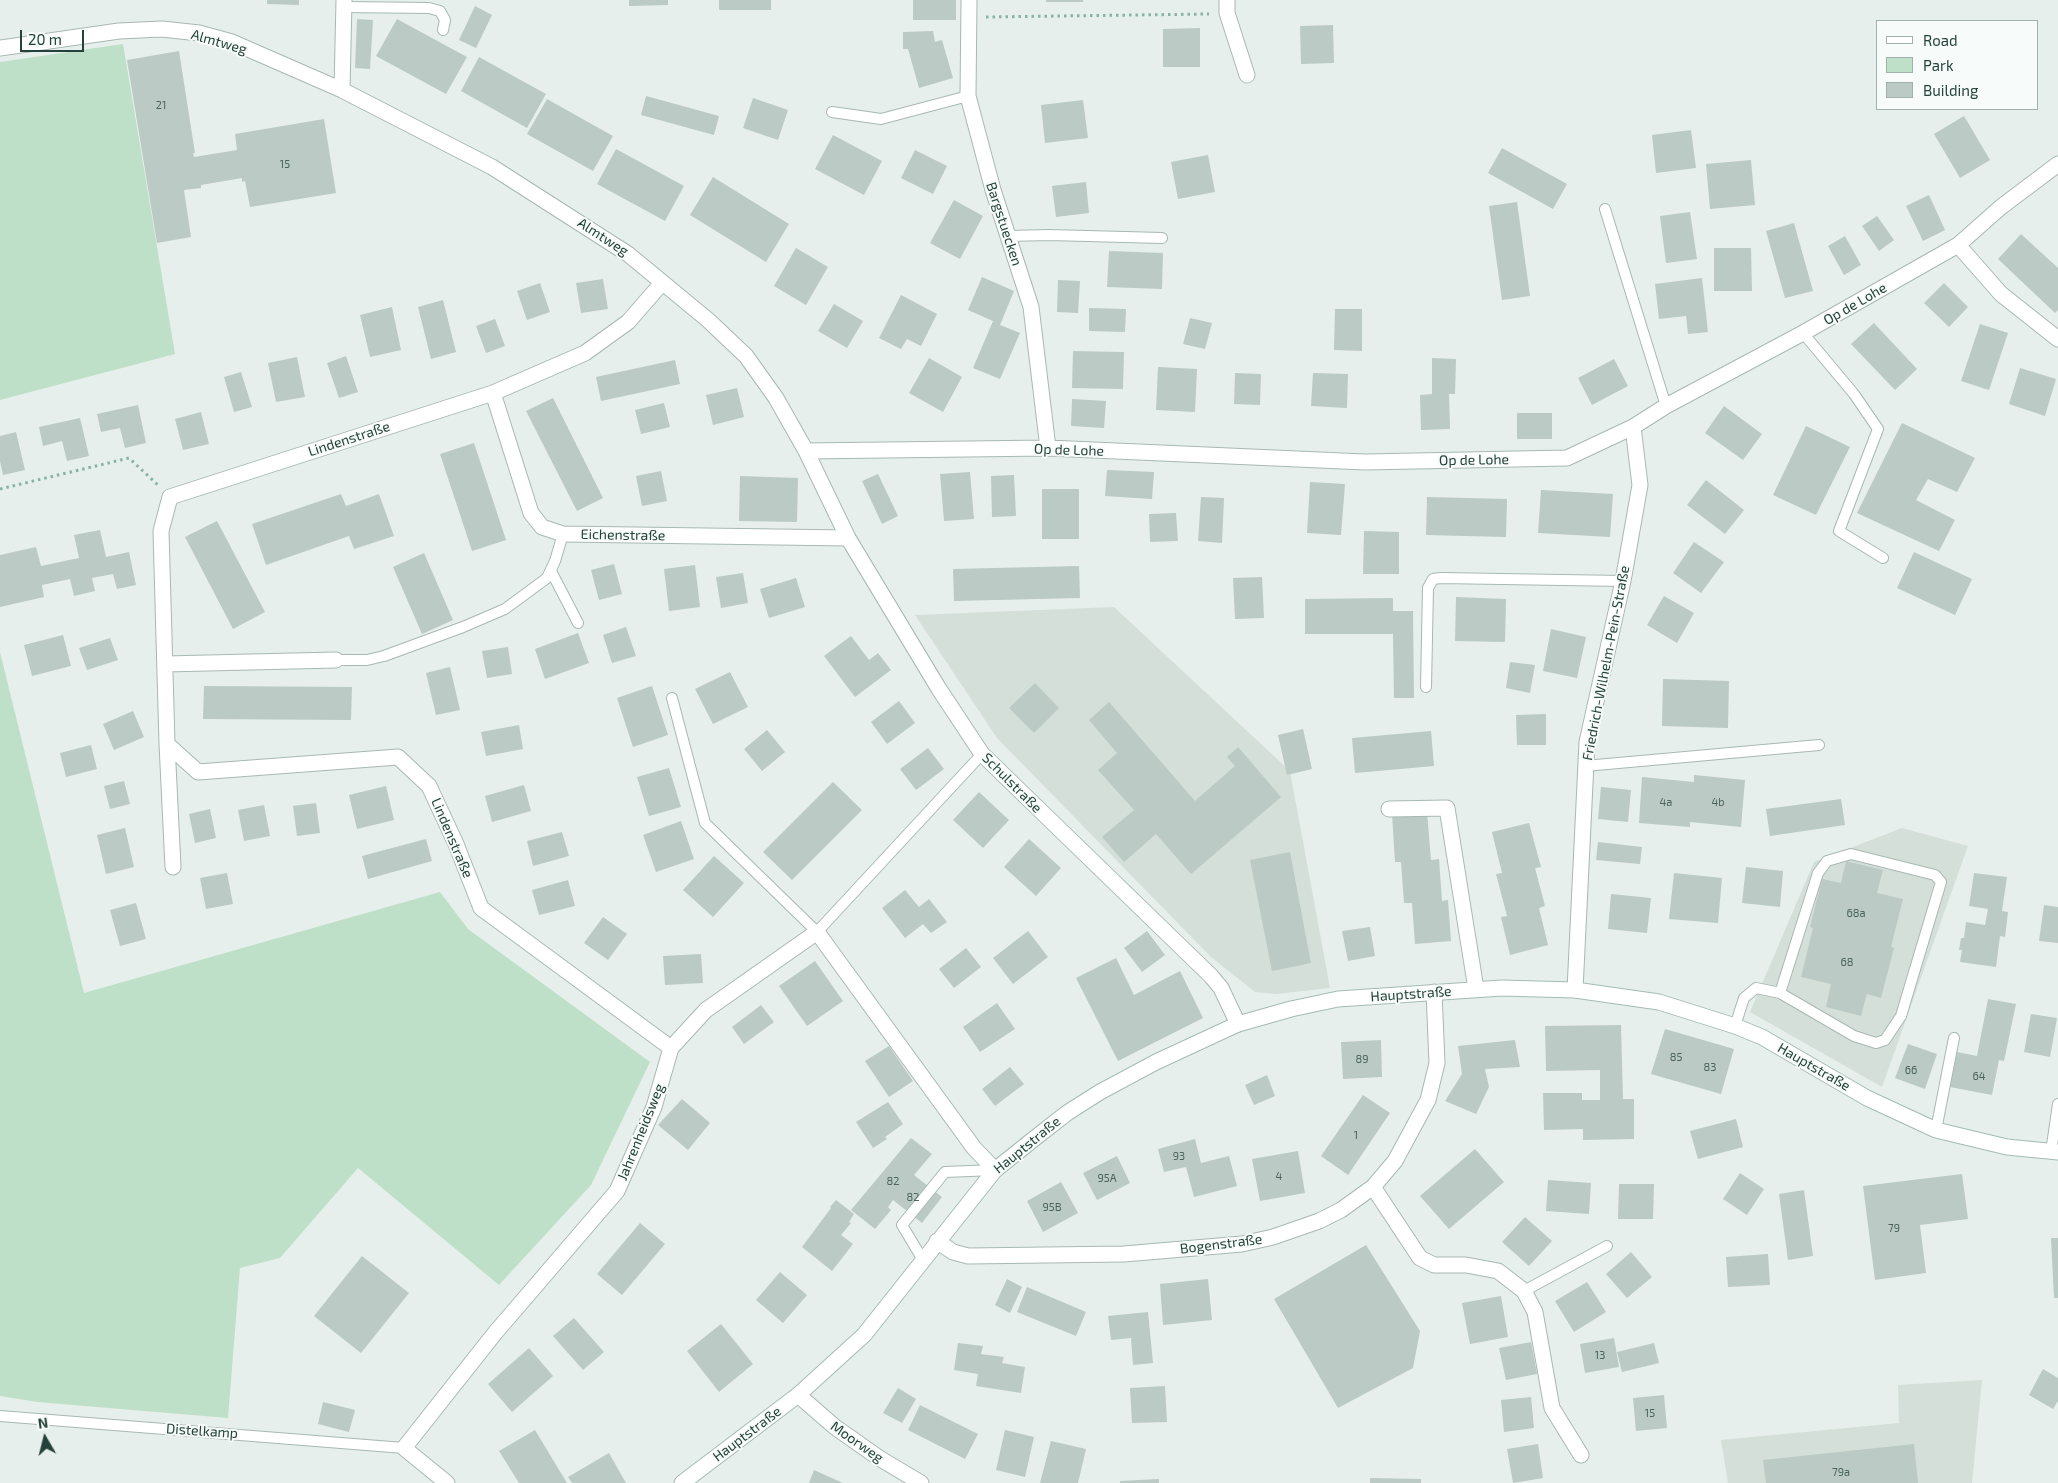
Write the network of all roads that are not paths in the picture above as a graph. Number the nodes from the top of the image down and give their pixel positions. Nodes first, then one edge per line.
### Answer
1 (969, 0) edge
2 (344, 3) edge
3 (1227, 7) edge
4 (444, 30) dead end
5 (0, 48) edge
6 (1247, 76) dead end
7 (342, 90) junction
8 (968, 96) junction
9 (832, 112) dead end
10 (2058, 164) edge
11 (1605, 209) dead end
12 (1008, 236) junction
13 (1162, 238) dead end
14 (1958, 245) junction
15 (662, 283) junction
16 (1803, 333) junction
17 (2058, 339) edge
18 (494, 393) junction
19 (1666, 406) junction
20 (1633, 427) junction
21 (1048, 448) junction
22 (806, 451) junction
23 (563, 534) junction
24 (848, 538) junction
25 (1882, 558) dead end
26 (551, 571) junction
27 (1623, 581) junction
28 (578, 623) dead end
29 (336, 660) joint
30 (165, 664) junction
31 (1426, 687) dead end
32 (672, 698) dead end
33 (167, 744) junction
34 (1818, 745) dead end
35 (982, 754) junction
36 (1585, 766) junction
37 (1389, 810) dead end
38 (173, 867) dead end
39 (817, 932) junction
40 (1476, 990) junction
41 (1575, 990) junction
42 (1434, 992) junction
43 (1780, 993) junction
44 (1238, 1024) junction
45 (1735, 1026) junction
46 (1954, 1038) dead end
47 (672, 1048) junction
48 (2058, 1104) edge
49 (1936, 1130) junction
50 (2055, 1152) edge
51 (995, 1170) junction
52 (1373, 1187) junction
53 (937, 1241) junction
54 (1607, 1246) dead end
55 (923, 1260) junction
56 (1524, 1291) junction
57 (798, 1395) junction
58 (0, 1416) edge
59 (404, 1448) junction
60 (1581, 1455) dead end
61 (447, 1483) edge
62 (682, 1483) edge
63 (921, 1483) edge

1 - 8 street, Bargstuecken
2 - 4 lane
2 - 7 street
3 - 6 street
5 - 7 street, Almtweg
7 - 15 street, Almtweg
8 - 9 lane
8 - 12 street, Bargstuecken
10 - 14 street, Op de Lohe
11 - 19 lane
12 - 13 lane
12 - 21 street, Bargstuecken
14 - 16 street, Op de Lohe
14 - 17 street
15 - 18 street, Lindenstraße
15 - 22 street, Almtweg
16 - 19 street, Op de Lohe
16 - 25 lane
18 - 23 street, Eichenstraße
18 - 30 street, Lindenstraße
19 - 20 street, Op de Lohe
20 - 21 street, Op de Lohe
20 - 27 street, Friedrich-Wilhelm-Pein-Straße
21 - 22 street, Op de Lohe
22 - 24 street, Schulstraße
23 - 24 street, Eichenstraße
23 - 26 lane
24 - 35 street, Schulstraße
26 - 28 lane
26 - 29 lane
27 - 31 lane
27 - 36 street, Friedrich-Wilhelm-Pein-Straße
29 - 30 street
30 - 33 street
32 - 39 lane
33 - 38 street
33 - 47 street, Lindenstraße
34 - 36 lane
35 - 39 lane
35 - 44 street, Schulstraße
36 - 41 street, Friedrich-Wilhelm-Pein-Straße
37 - 40 street
39 - 47 street, Jahrenheidsweg
39 - 51 street
40 - 41 street, Hauptstraße
40 - 42 street, Hauptstraße
41 - 45 street, Hauptstraße
42 - 44 street, Hauptstraße
42 - 52 street, Bogenstraße
43 - 43 lane
43 - 45 lane
44 - 51 street, Hauptstraße
45 - 49 street, Hauptstraße
46 - 49 lane
47 - 59 street, Jahrenheidsweg
48 - 50 lane
49 - 50 street, Hauptstraße
51 - 53 street, Hauptstraße
51 - 55 lane
52 - 53 street, Bogenstraße
52 - 56 street
53 - 55 street, Hauptstraße
54 - 56 lane
55 - 57 street, Hauptstraße
56 - 60 street
57 - 62 street, Hauptstraße
57 - 63 street, Moorweg
58 - 59 lane, Distelkamp
59 - 61 street

